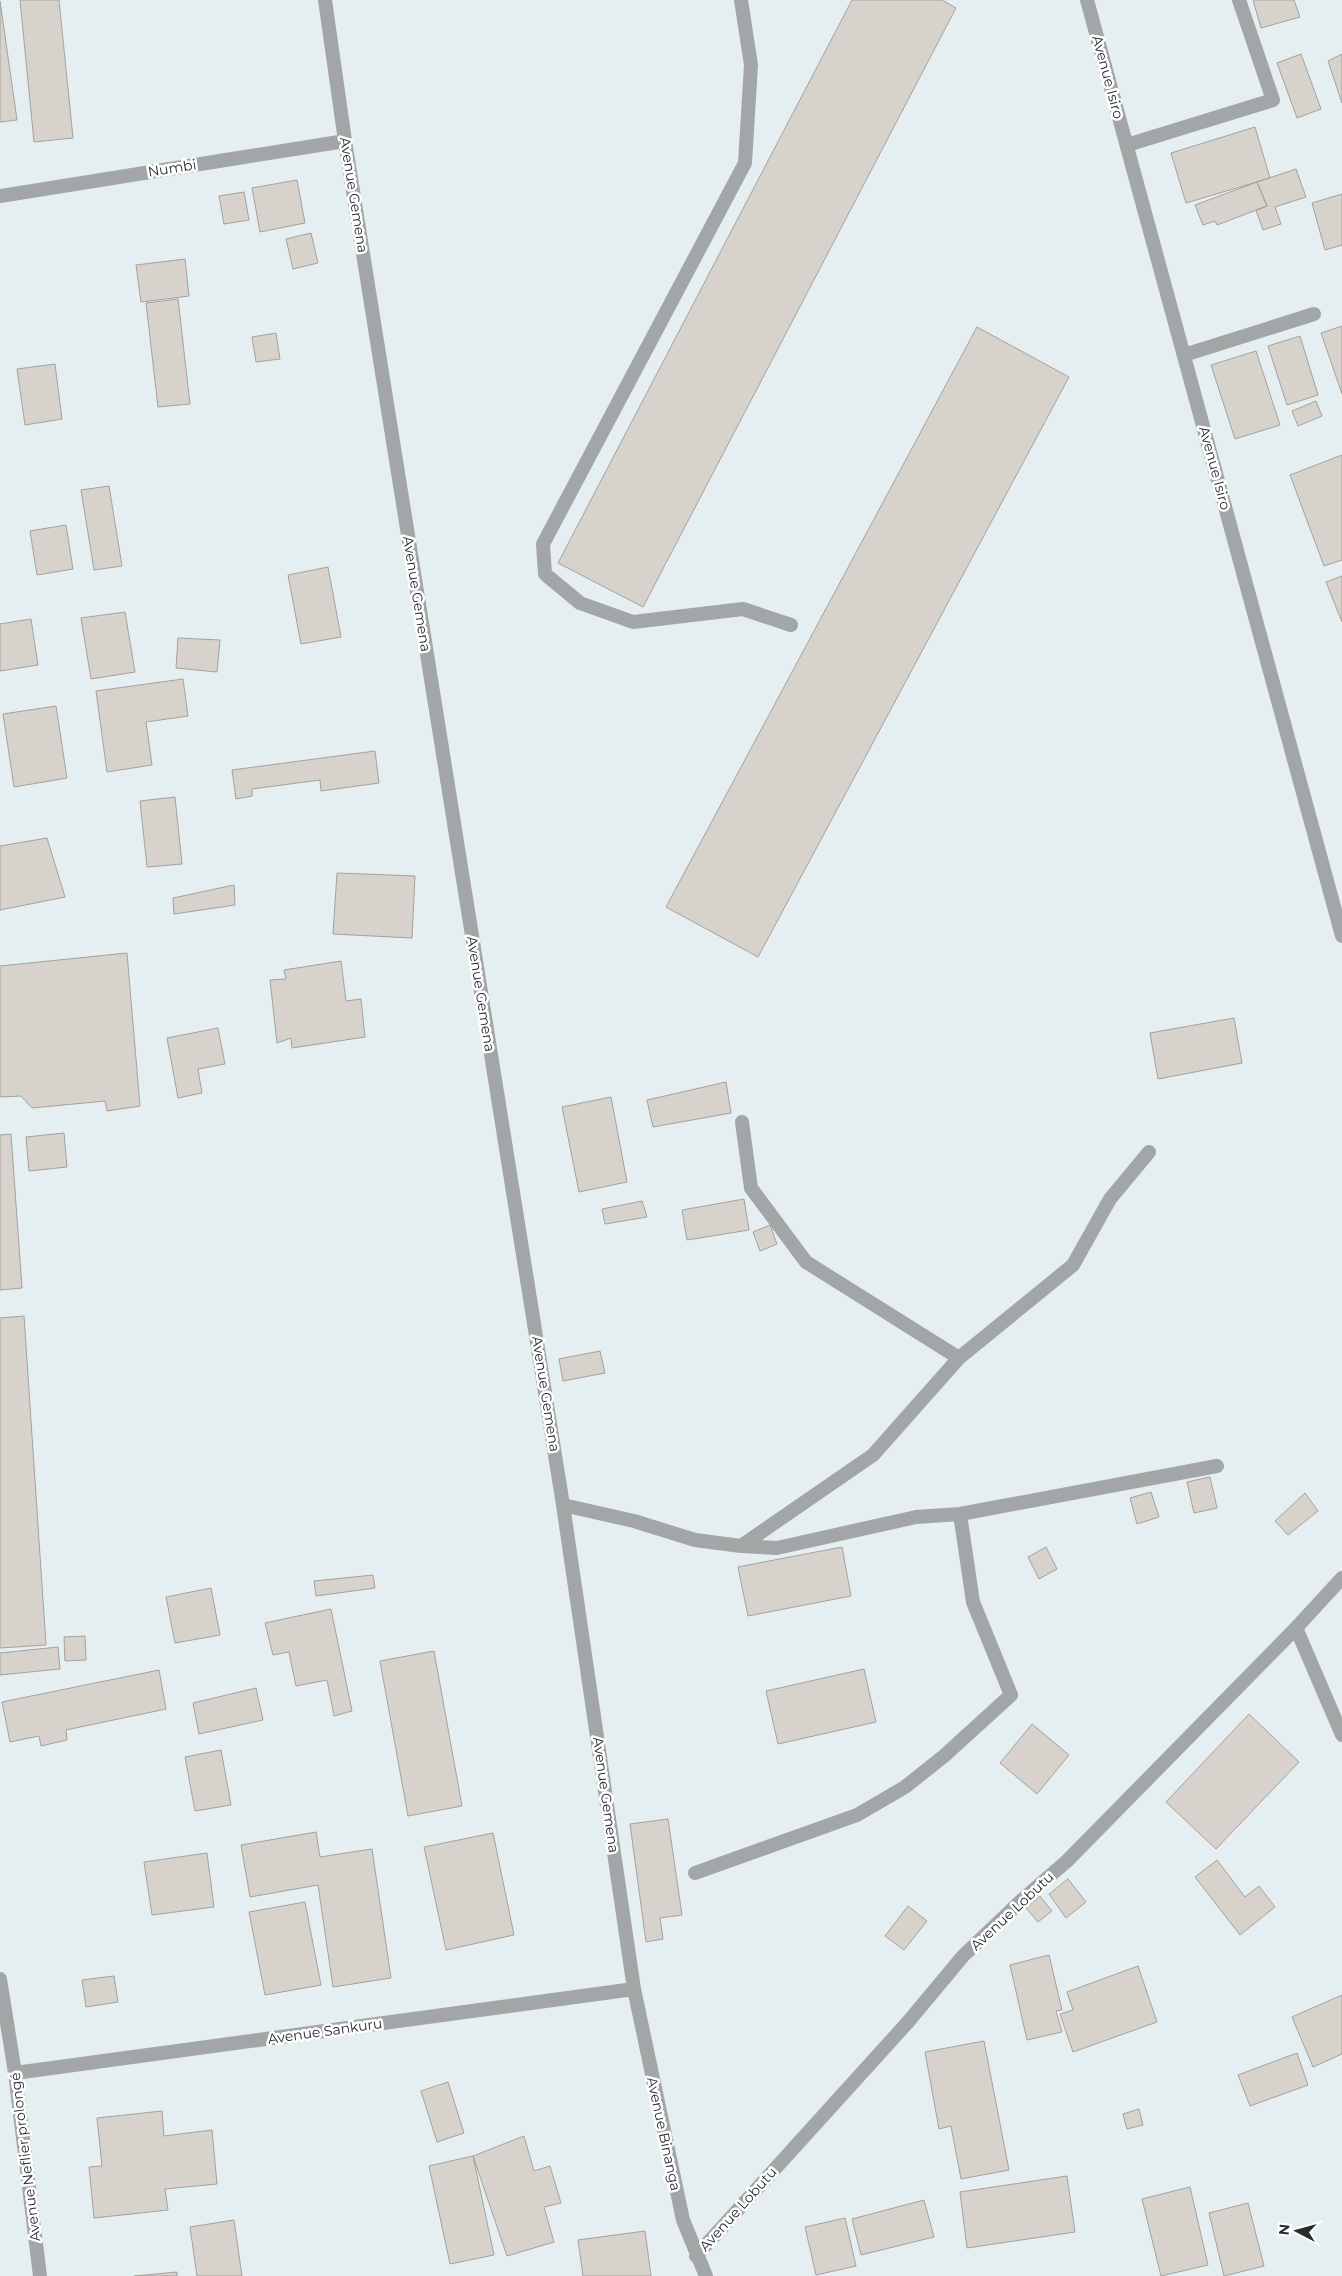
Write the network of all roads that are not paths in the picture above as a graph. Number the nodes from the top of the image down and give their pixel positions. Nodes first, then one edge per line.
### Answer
1 (326, 0) edge
2 (741, 0) edge
3 (1087, 0) edge
4 (1239, 0) edge
5 (345, 140) junction
6 (1127, 145) junction
7 (0, 196) edge
8 (1314, 314) dead end
9 (1184, 355) junction
10 (791, 625) dead end
11 (1342, 936) edge
12 (742, 1122) dead end
13 (1149, 1152) dead end
14 (959, 1358) junction
15 (1217, 1466) dead end
16 (563, 1505) junction
17 (960, 1514) junction
18 (741, 1546) junction
19 (1342, 1578) edge
20 (1296, 1628) junction
21 (1342, 1735) edge
22 (695, 1873) dead end
23 (0, 1979) edge
24 (634, 1989) junction
25 (16, 2073) junction
26 (696, 2256) junction
27 (40, 2276) edge
28 (706, 2276) edge

1 - 5 street, Avenue Gemena
2 - 10 street
3 - 6 street, Avenue Isiro
4 - 6 street
5 - 7 street, Numbi
5 - 16 street, Avenue Gemena
6 - 9 street, Avenue Isiro
8 - 9 street
9 - 11 street, Avenue Isiro
12 - 14 street
13 - 14 street
14 - 18 street
15 - 17 street
16 - 18 street
16 - 24 street, Avenue Gemena
17 - 18 street
17 - 22 street
19 - 20 street, Avenue Lobutu
20 - 21 street
20 - 26 street, Avenue Lobutu
23 - 25 street, Avenue Neflier prolongé
24 - 25 street, Avenue Sankuru
24 - 26 street, Avenue Binanga
25 - 27 street, Avenue Neflier prolongé
26 - 28 street, Avenue Binanga

